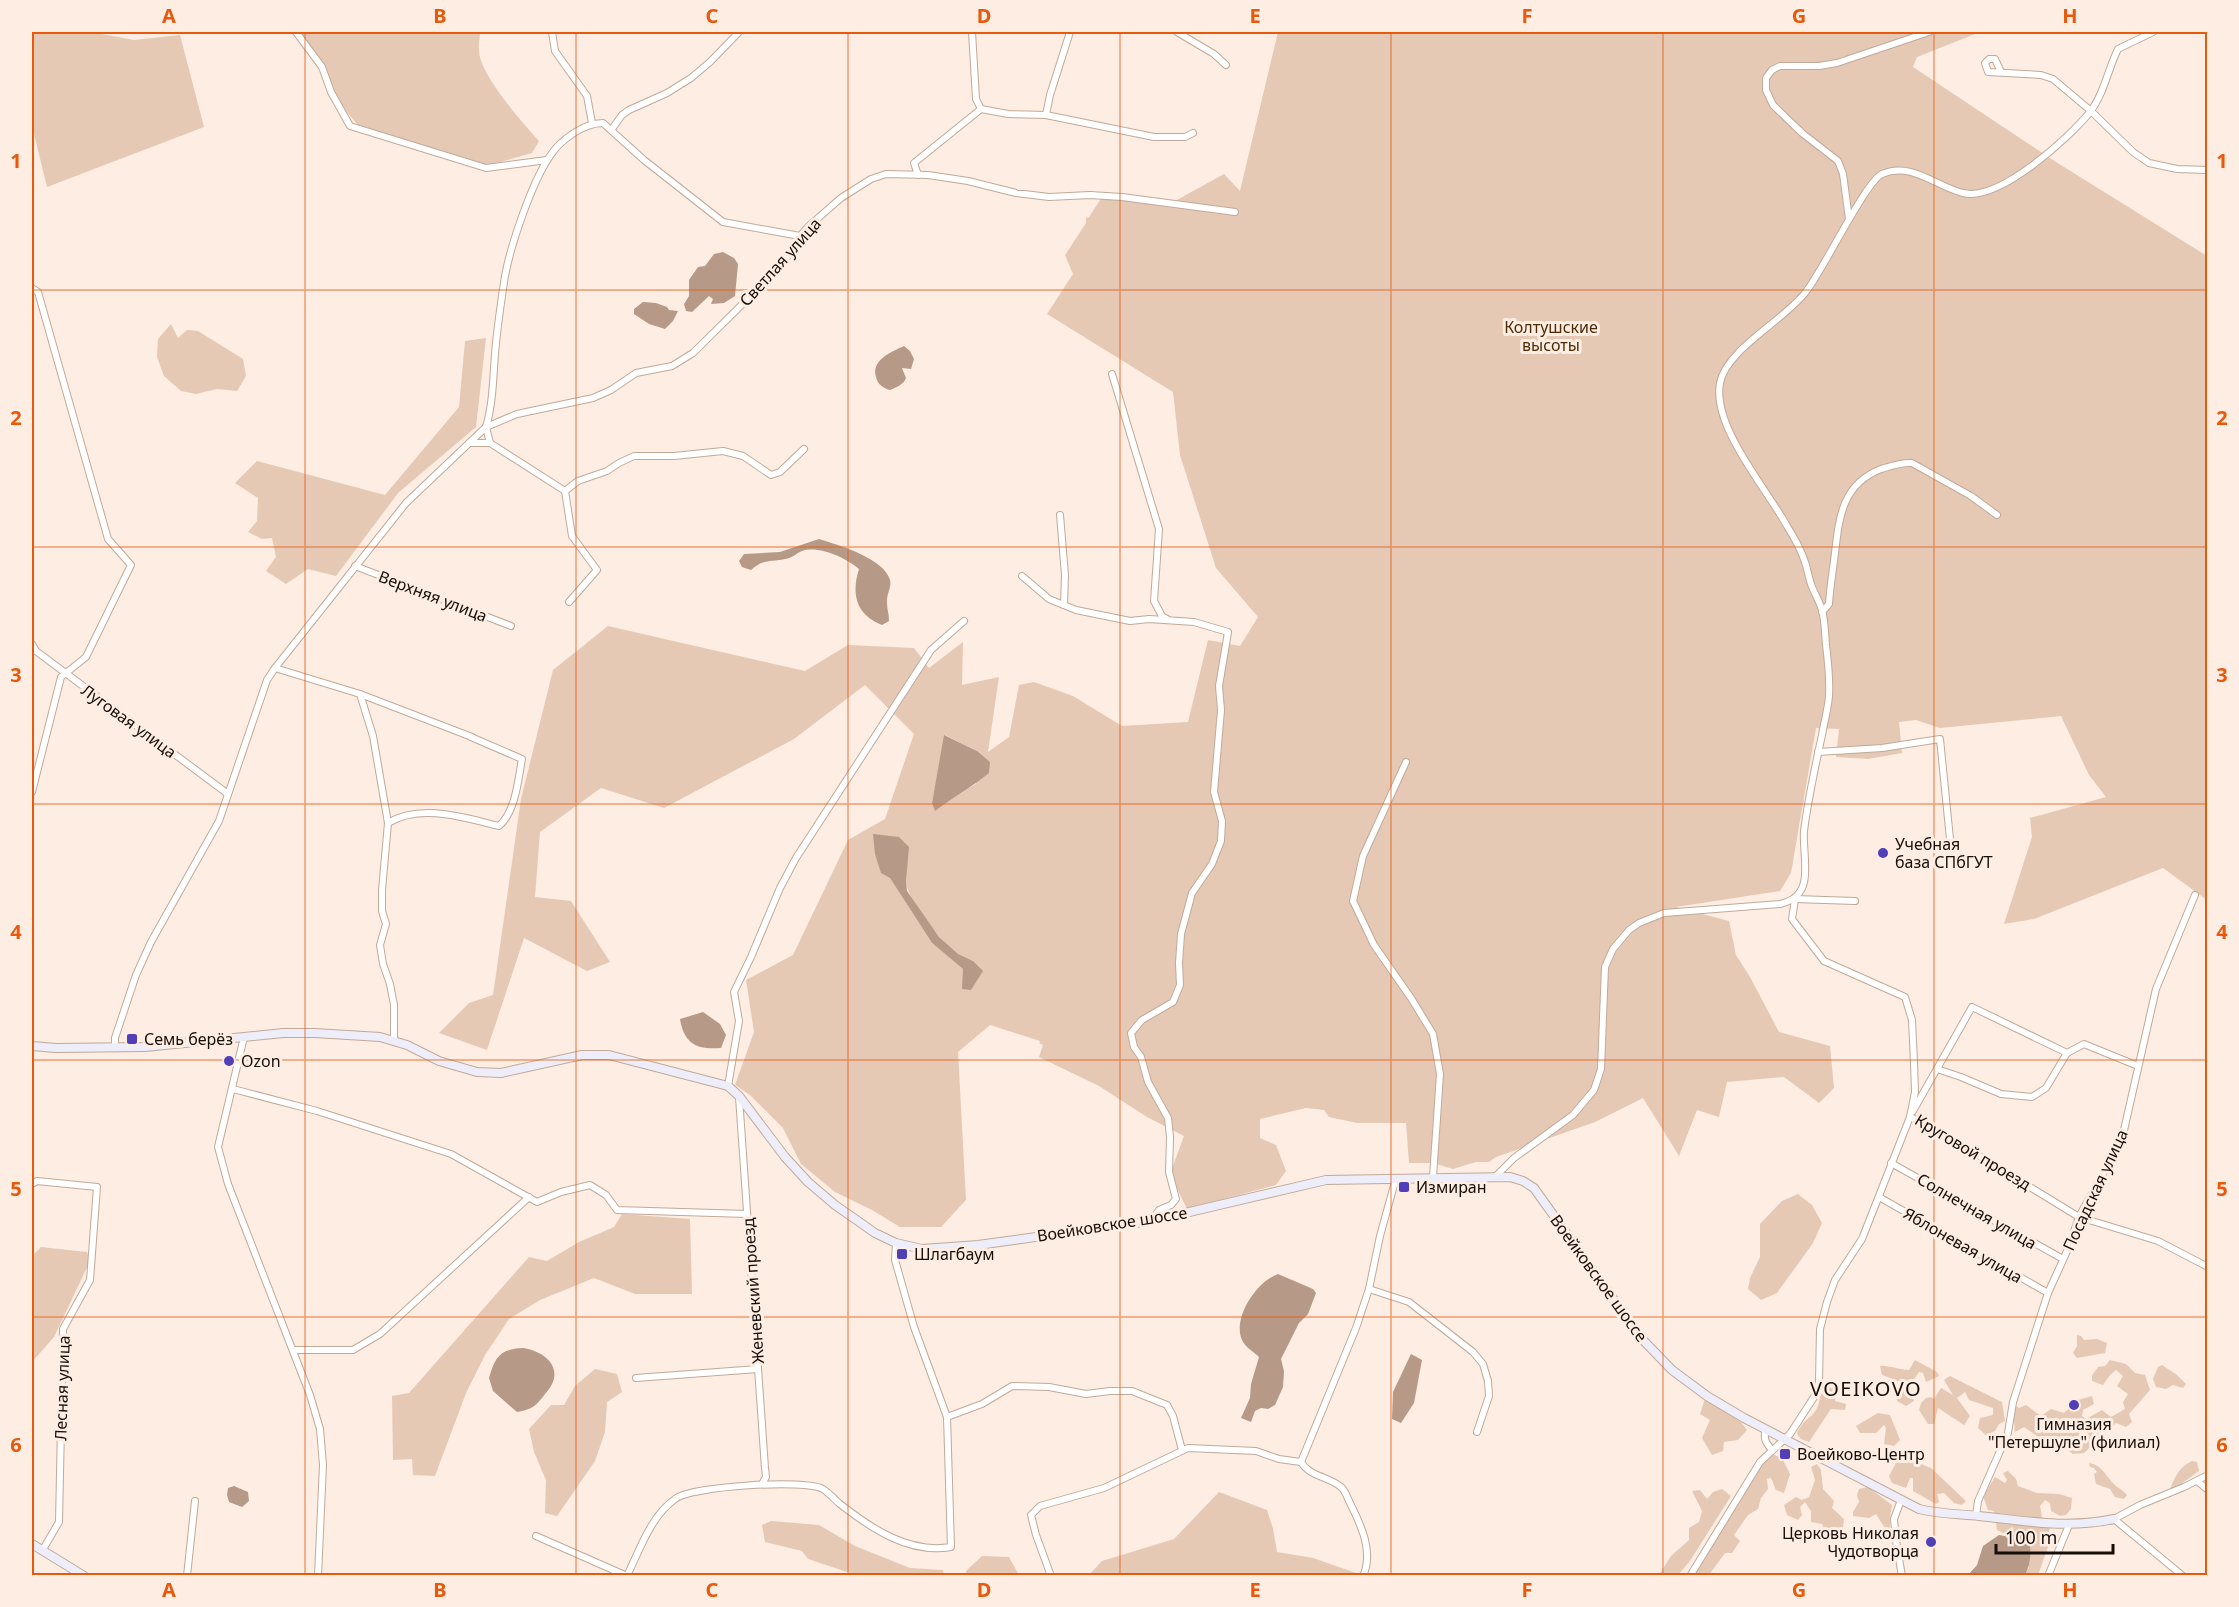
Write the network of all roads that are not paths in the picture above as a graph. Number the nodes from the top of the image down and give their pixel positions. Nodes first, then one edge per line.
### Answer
1 (296, 32) edge
2 (552, 32) edge
3 (739, 32) edge
4 (972, 32) edge
5 (1070, 32) edge
6 (1178, 32) edge
7 (1929, 32) edge
8 (2153, 32) edge
9 (1226, 65) dead end
10 (2001, 72) dead end
11 (981, 109) junction
12 (2091, 111) junction
13 (1046, 115) junction
14 (592, 123) junction
15 (612, 129) junction
16 (1193, 133) dead end
17 (547, 160) junction
18 (2208, 170) edge
19 (918, 175) junction
20 (1235, 213) dead end
21 (1850, 219) junction
22 (800, 236) junction
23 (32, 288) edge
24 (1112, 374) dead end
25 (486, 427) junction
26 (470, 443) junction
27 (490, 443) junction
28 (804, 449) dead end
29 (565, 491) junction
30 (1060, 515) dead end
31 (1997, 515) dead end
32 (356, 566) junction
33 (1022, 576) dead end
34 (569, 602) dead end
35 (1064, 605) junction
36 (1822, 612) junction
37 (1169, 619) junction
38 (964, 621) dead end
39 (511, 626) dead end
40 (32, 644) edge
41 (275, 668) junction
42 (66, 674) junction
43 (360, 694) junction
44 (1818, 752) junction
45 (1406, 762) dead end
46 (32, 792) edge
47 (228, 794) junction
48 (388, 823) junction
49 (1951, 849) dead end
50 (2195, 895) dead end
51 (1795, 899) junction
52 (1855, 901) dead end
53 (244, 1037) junction
54 (394, 1040) junction
55 (32, 1046) edge
56 (115, 1047) junction
57 (2067, 1053) junction
58 (2138, 1066) junction
59 (1937, 1070) junction
60 (728, 1086) junction
61 (233, 1089) junction
62 (739, 1096) junction
63 (1910, 1117) junction
64 (1891, 1163) junction
65 (1496, 1176) junction
66 (1433, 1177) junction
67 (1396, 1178) junction
68 (32, 1184) edge
69 (529, 1197) junction
70 (1879, 1197) junction
71 (747, 1214) junction
72 (2079, 1217) junction
73 (1151, 1221) junction
74 (896, 1243) junction
75 (2062, 1259) junction
76 (2208, 1267) edge
77 (1370, 1289) junction
78 (2048, 1293) junction
79 (293, 1350) junction
80 (758, 1369) junction
81 (636, 1378) dead end
82 (947, 1417) junction
83 (1766, 1430) junction
84 (1477, 1432) dead end
85 (1786, 1439) junction
86 (1182, 1450) junction
87 (1772, 1450) junction
88 (1301, 1462) junction
89 (2208, 1475) edge
90 (2197, 1480) junction
91 (762, 1484) junction
92 (2208, 1490) edge
93 (1901, 1500) junction
94 (195, 1501) dead end
95 (1976, 1516) junction
96 (2114, 1519) junction
97 (2069, 1525) junction
98 (536, 1536) dead end
99 (32, 1544) edge
100 (42, 1551) junction
101 (84, 1575) edge
102 (187, 1575) edge
103 (318, 1575) edge
104 (627, 1575) edge
105 (1051, 1575) edge
106 (1363, 1575) edge
107 (1690, 1575) edge
108 (1902, 1575) edge
109 (2048, 1575) edge
110 (2183, 1575) edge

1 - 17 street
2 - 14 street
3 - 15 street
4 - 11 street
5 - 13 street
6 - 9 street
7 - 21 street
8 - 12 street
10 - 12 street
11 - 13 street
11 - 19 street
12 - 18 street
12 - 21 street
13 - 16 street
14 - 15 street
14 - 17 street
15 - 22 street
17 - 25 street
19 - 20 street, Светлая улица
19 - 22 street, Светлая улица
21 - 36 street
22 - 25 street, Светлая улица
23 - 42 street
24 - 37 street
25 - 26 street
25 - 27 street
26 - 27 street
26 - 32 street
27 - 29 street
28 - 29 street
29 - 34 street
30 - 35 street
31 - 36 street
32 - 39 street, Верхняя улица
32 - 41 street
33 - 35 street
35 - 37 street
36 - 44 street
37 - 73 street
38 - 60 street
40 - 42 street, Луговая улица
41 - 43 street
41 - 47 street
42 - 46 street
42 - 47 street, Луговая улица
43 - 48 street
43 - 48 street
44 - 49 street
44 - 51 street
45 - 66 street
47 - 56 street
48 - 54 street
50 - 58 street, Посадская улица
51 - 52 street
51 - 63 street
51 - 65 street
53 - 54 street, Воейковское шоссе
53 - 56 street, Воейковское шоссе
53 - 61 street
54 - 60 street, Воейковское шоссе
55 - 56 street, Воейковское шоссе
57 - 58 street
57 - 59 street
57 - 59 street, Круговой проезд
58 - 72 street, Посадская улица
59 - 63 street, Круговой проезд
60 - 62 street, Воейковское шоссе
61 - 69 street
61 - 79 street
62 - 71 street, Женевский проезд
62 - 74 street, Воейковское шоссе
63 - 64 street
63 - 72 street, Круговой проезд
64 - 70 street
64 - 75 street, Солнечная улица
65 - 66 street, Воейковское шоссе
65 - 83 street, Воейковское шоссе
66 - 67 street, Воейковское шоссе
67 - 73 street, Воейковское шоссе
67 - 77 street
68 - 100 street, Лесная улица
69 - 71 street
69 - 79 street
70 - 78 street, Яблоневая улица
70 - 85 street
71 - 80 street, Женевский проезд
72 - 75 street, Посадская улица
72 - 76 street, Круговой проезд
73 - 74 street, Воейковское шоссе
74 - 82 street
75 - 78 street, Посадская улица
77 - 84 street
77 - 88 street
78 - 95 street, Посадская улица
79 - 103 street
80 - 81 street
80 - 91 street, Женевский проезд
82 - 86 street
82 - 91 street
83 - 85 street, Воейковское шоссе
83 - 87 street
85 - 87 street
85 - 93 street, Воейковское шоссе
86 - 88 street
86 - 105 street
87 - 107 street
88 - 106 street
89 - 90 street
90 - 92 street
90 - 96 street
91 - 104 street
93 - 95 street, Воейковское шоссе
93 - 108 street
94 - 102 street
95 - 97 street, Воейковское шоссе
96 - 97 street, Воейковское шоссе
96 - 110 street
97 - 109 street
98 - 104 street
99 - 100 street
100 - 101 street

